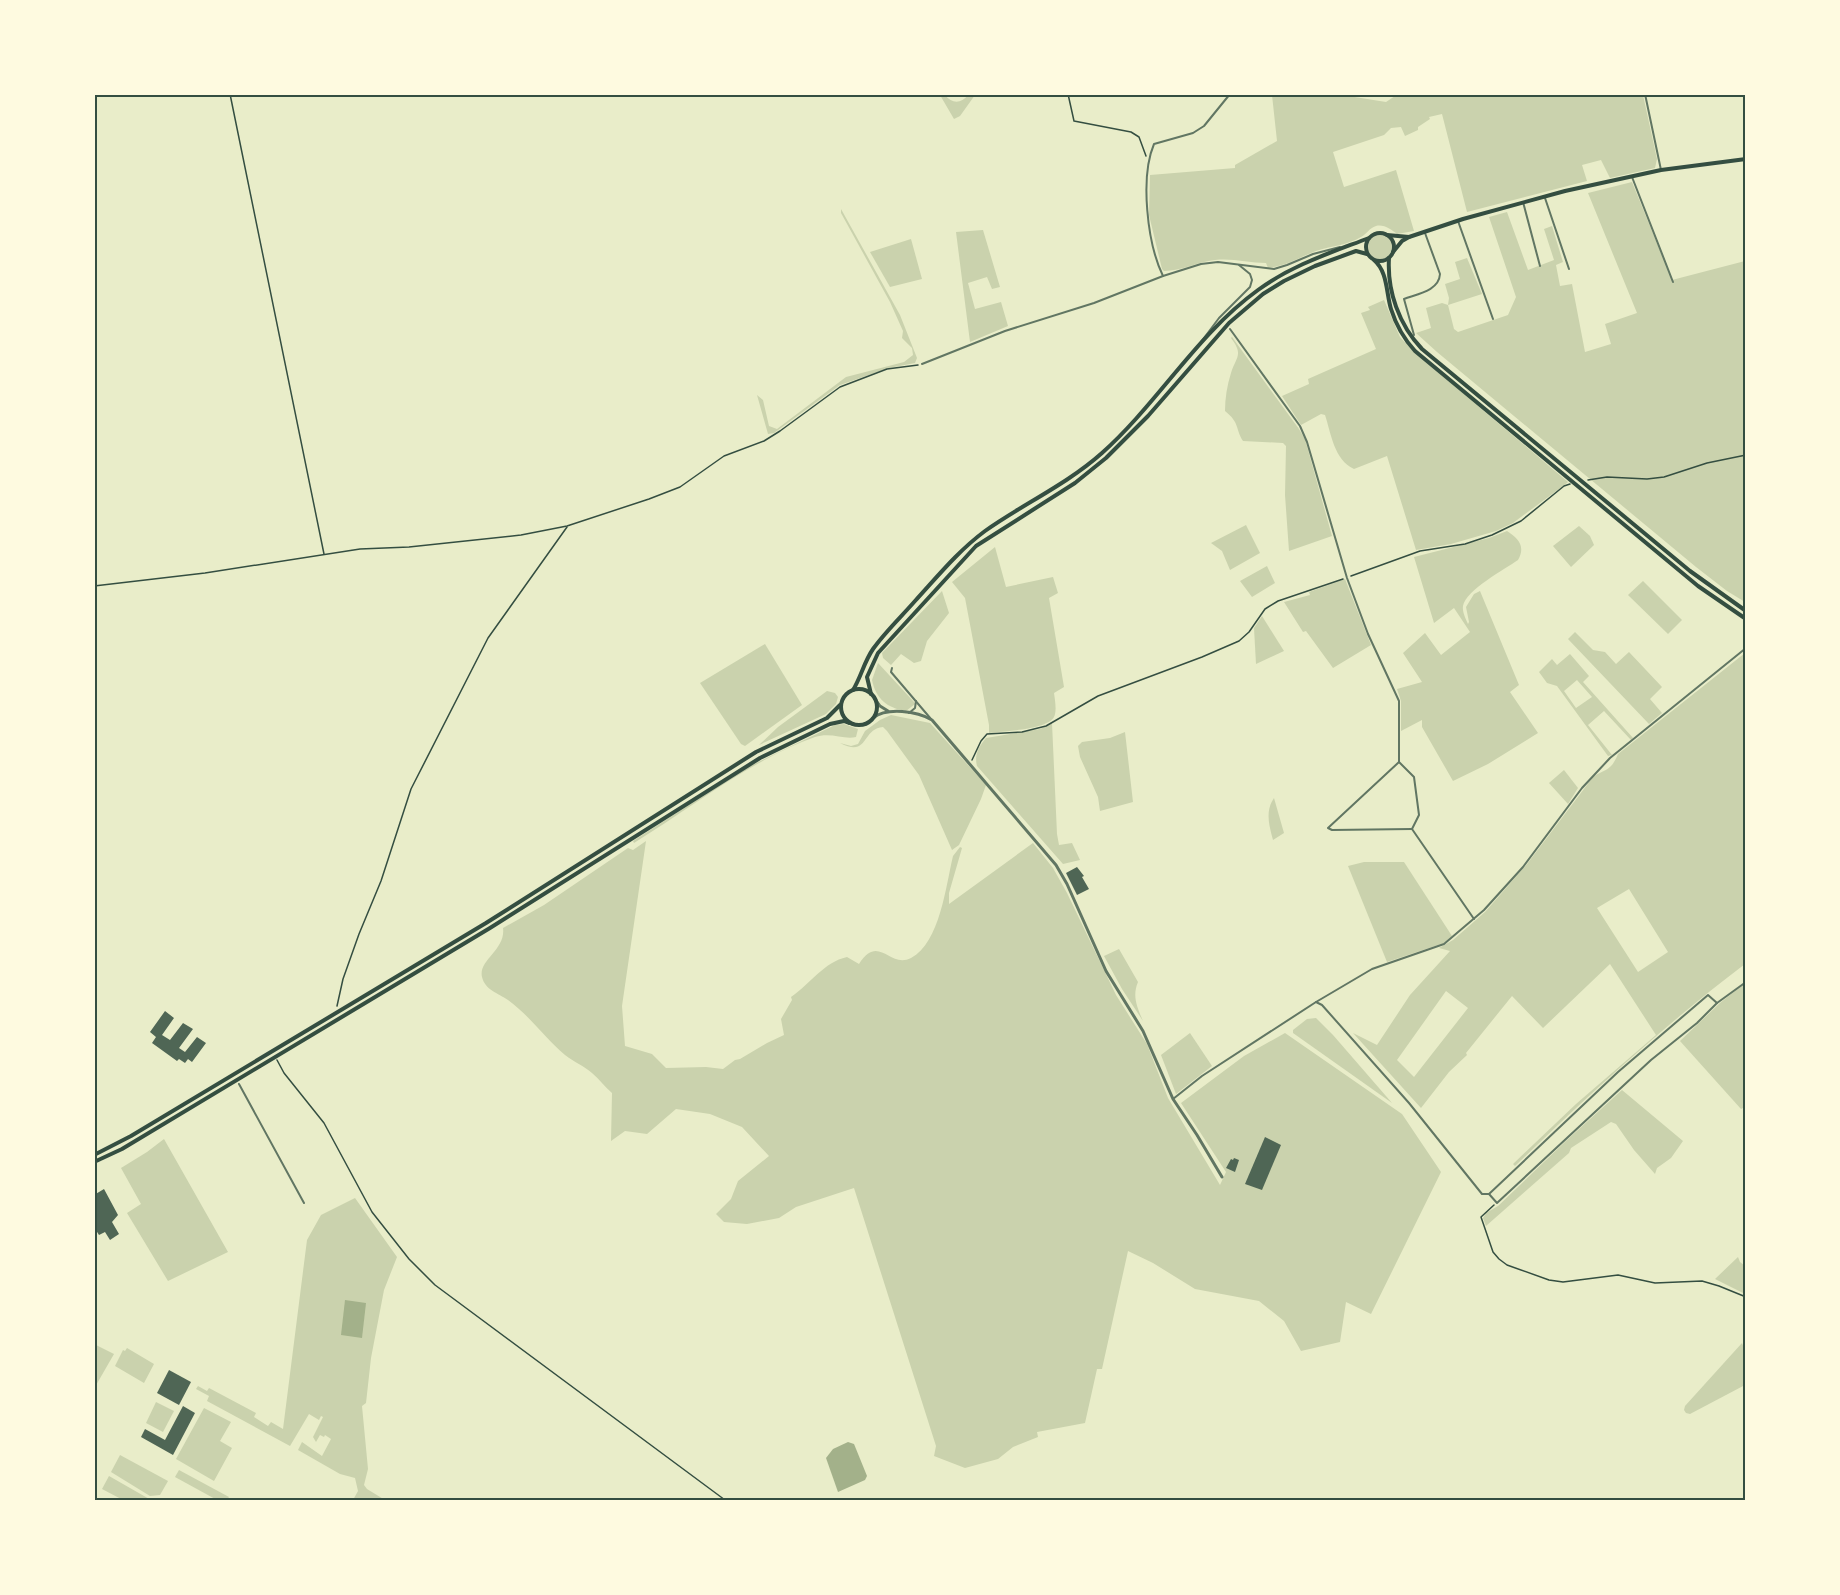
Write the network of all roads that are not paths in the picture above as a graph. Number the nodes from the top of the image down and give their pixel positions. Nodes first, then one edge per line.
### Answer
1 (1230, 94) edge
2 (1645, 94) edge
3 (1746, 159) edge
4 (1661, 170) junction
5 (1632, 177) junction
6 (1545, 196) junction
7 (1523, 202) junction
8 (1458, 221) junction
9 (1425, 233) junction
10 (1387, 235) junction
11 (1409, 237) junction
12 (1368, 238) junction
13 (1346, 247) junction
14 (1393, 252) junction
15 (1367, 254) junction
16 (1389, 258) junction
17 (1374, 260) junction
18 (1230, 262) junction
19 (1540, 266) dead end
20 (1569, 269) dead end
21 (1162, 276) junction
22 (1673, 282) dead end
23 (1493, 319) dead end
24 (1230, 329) dead end
25 (1414, 335) dead end
26 (1198, 348) junction
27 (922, 364) road end
28 (1746, 611) edge
29 (1746, 619) edge
30 (1746, 648) edge
31 (892, 668) dead end
32 (853, 690) junction
33 (871, 694) junction
34 (875, 699) junction
35 (917, 702) junction
36 (840, 705) junction
37 (914, 709) junction
38 (890, 711) junction
39 (905, 713) junction
40 (916, 715) junction
41 (873, 718) junction
42 (934, 722) junction
43 (849, 723) junction
44 (1399, 762) junction
45 (1412, 829) junction
46 (1473, 919) junction
47 (1746, 982) edge
48 (1316, 1002) junction
49 (1717, 1003) junction
50 (239, 1084) dead end
51 (1173, 1099) junction
52 (94, 1155) edge
53 (94, 1162) edge
54 (1222, 1177) dead end
55 (1489, 1194) junction
56 (304, 1203) dead end

1 - 21 street
2 - 4 street
3 - 4 main road
4 - 5 main road
5 - 6 main road
5 - 22 street
6 - 7 main road
6 - 20 street
7 - 8 main road
7 - 19 street
8 - 9 main road
8 - 23 street
9 - 11 main road
9 - 25 street
10 - 11 main road
10 - 12 main road
10 - 14 main road
11 - 14 main road
12 - 13 main road
12 - 15 main road
13 - 18 street
13 - 26 main road
14 - 16 main road
15 - 17 main road
15 - 33 main road
16 - 17 main road
16 - 28 main road
17 - 29 main road
18 - 21 street
18 - 26 street
21 - 27 street
24 - 44 street
26 - 32 main road
30 - 46 street
31 - 35 street
32 - 33 main road
32 - 36 main road
33 - 34 main road
34 - 38 street
34 - 41 main road
35 - 37 street
35 - 40 street
35 - 42 street
36 - 43 main road
36 - 52 main road
37 - 39 street
37 - 40 street
38 - 39 street
38 - 41 street
39 - 40 street
40 - 42 street
41 - 43 main road
42 - 51 street
43 - 53 main road
44 - 45 street
44 - 45 street
45 - 46 street
46 - 48 street
47 - 49 street
48 - 51 street
48 - 55 street
49 - 55 street
49 - 55 street
50 - 56 street
51 - 54 street

